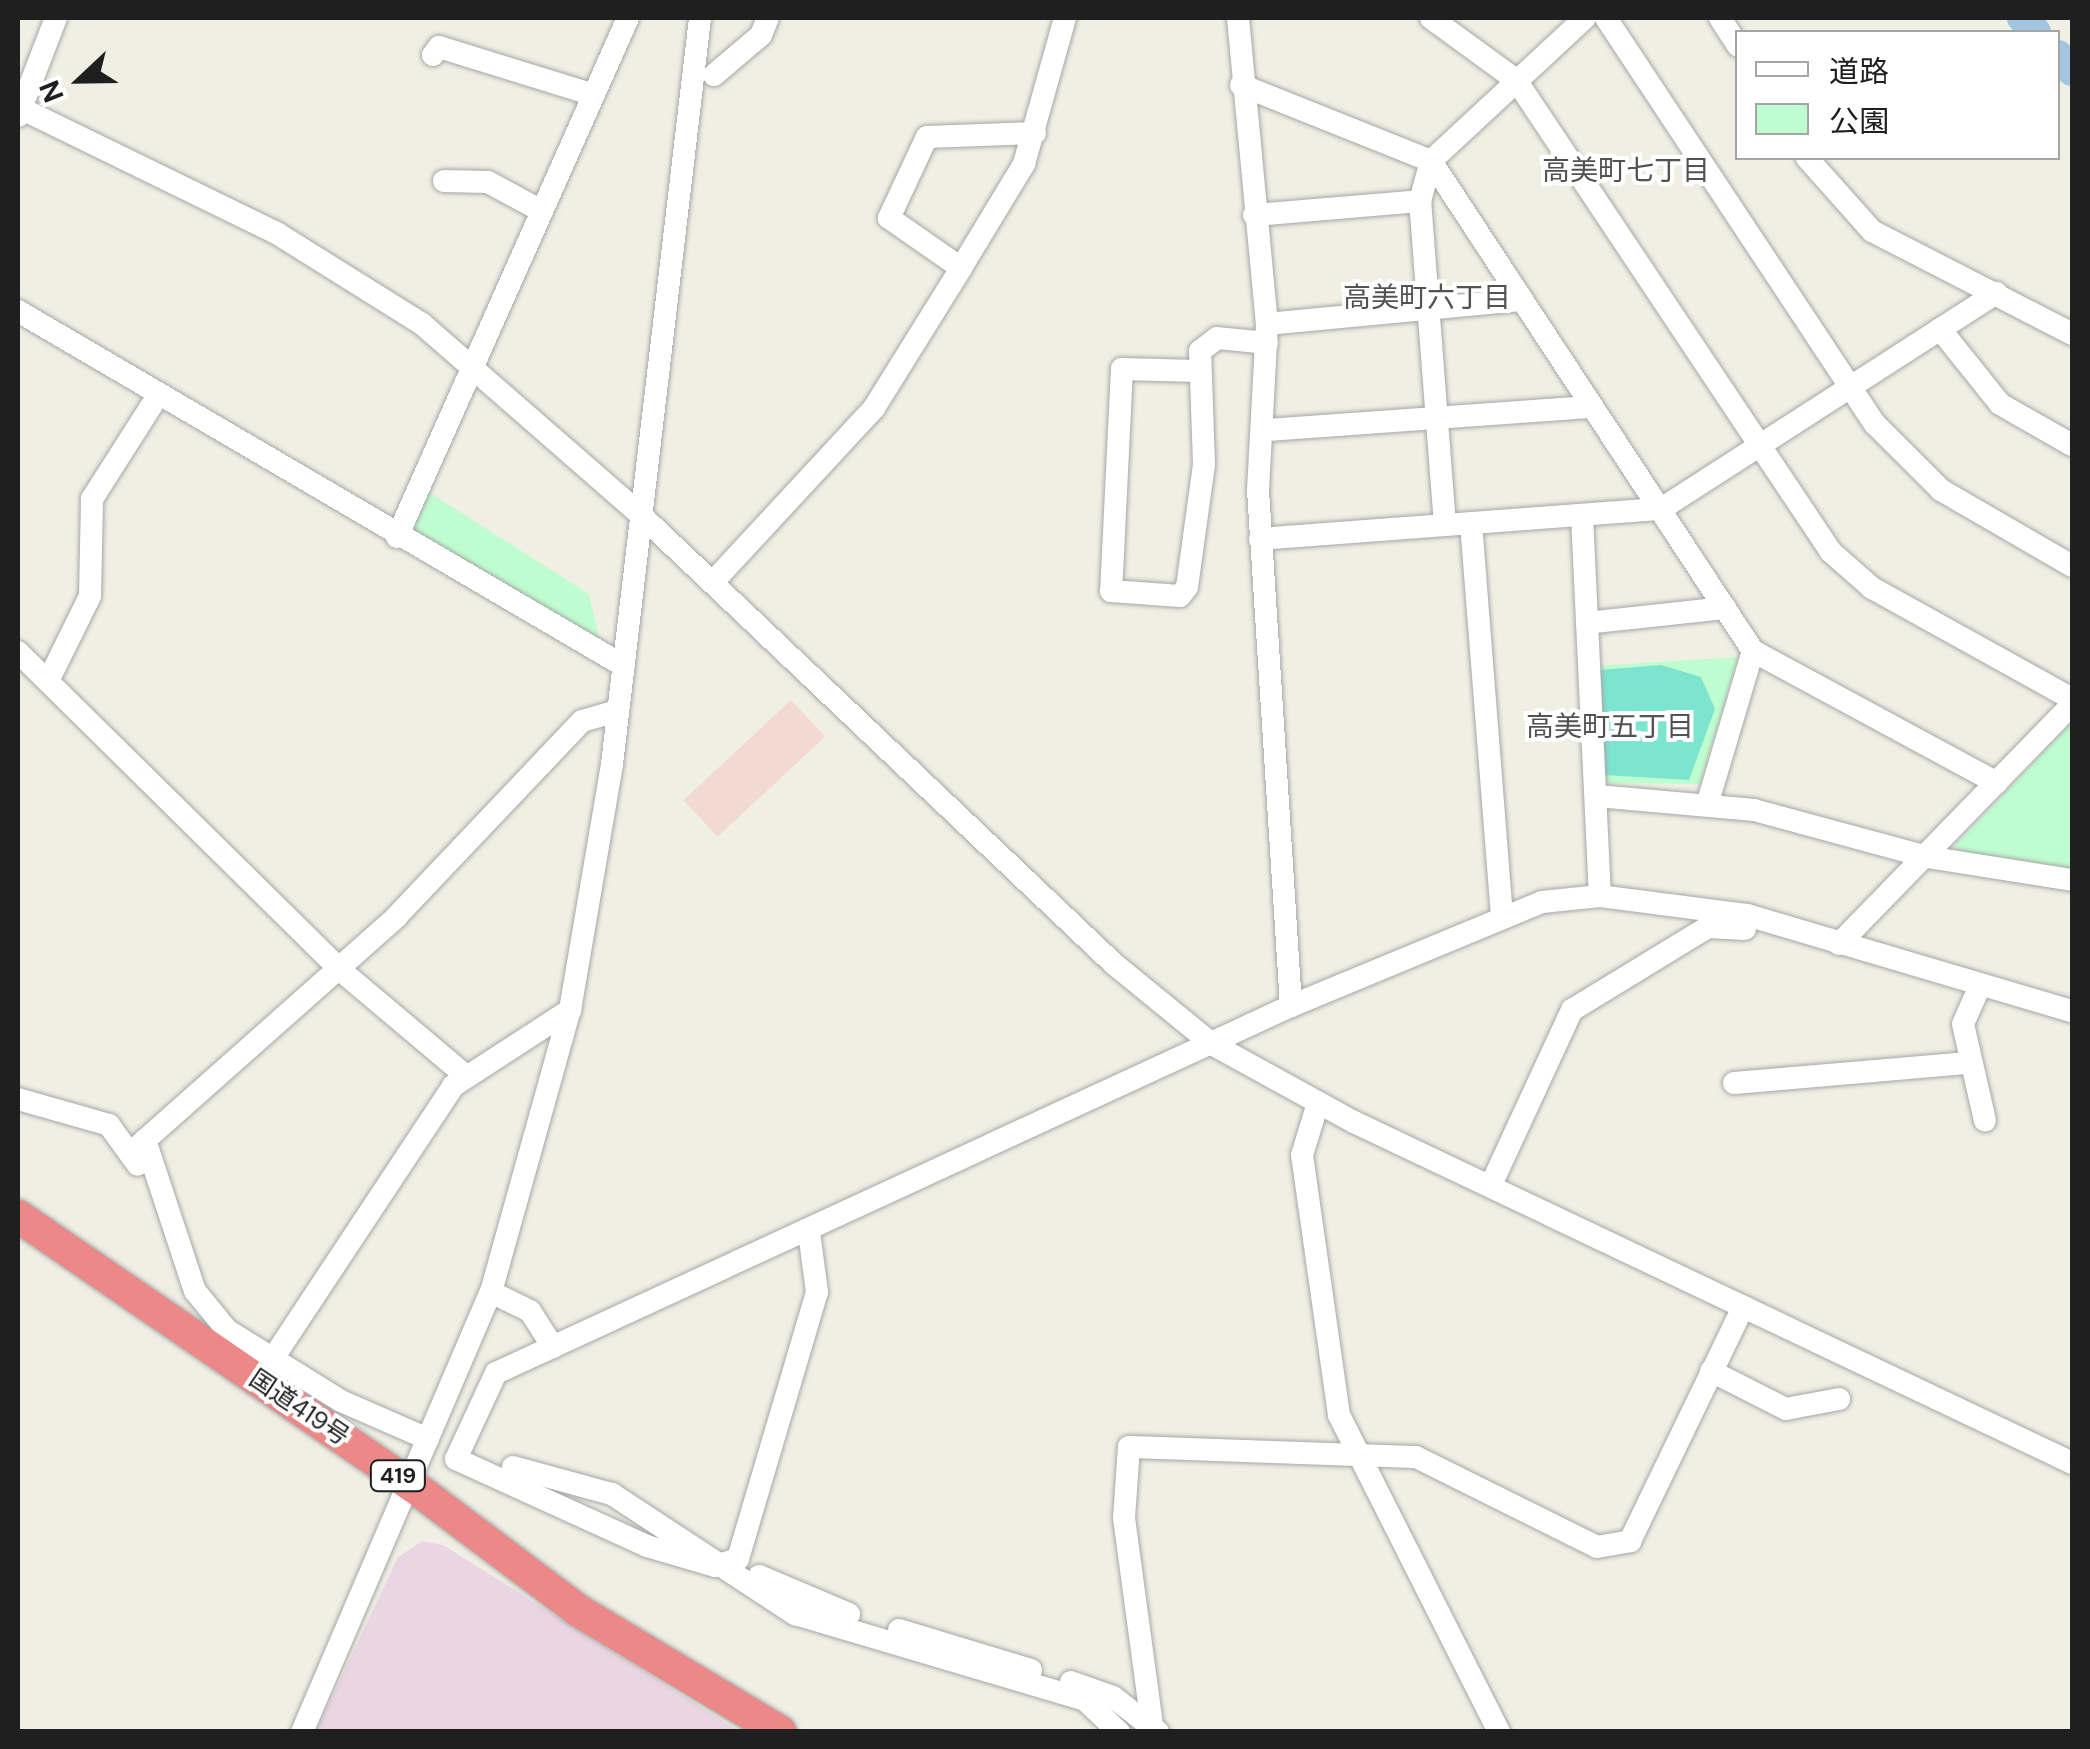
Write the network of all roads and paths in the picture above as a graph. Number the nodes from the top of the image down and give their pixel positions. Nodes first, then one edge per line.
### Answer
1 (56, 18) edge
2 (628, 18) edge
3 (700, 18) edge
4 (768, 18) edge
5 (1064, 18) edge
6 (1238, 18) edge
7 (1431, 18) edge
8 (1585, 18) edge
9 (1606, 18) edge
10 (1720, 18) edge
11 (1735, 41) edge
12 (433, 55) dead end
13 (714, 75) dead end
14 (1516, 80) junction
15 (1241, 86) junction
16 (591, 94) junction
17 (19, 110) edge
18 (1034, 133) junction
19 (1809, 160) edge
20 (1431, 161) junction
21 (444, 182) dead end
22 (1420, 201) junction
23 (538, 209) junction
24 (1254, 215) junction
25 (961, 268) junction
26 (1996, 293) junction
27 (1520, 300) junction
28 (1429, 310) junction
29 (18, 311) edge
30 (1940, 330) junction
31 (1268, 333) junction
32 (2072, 334) edge
33 (468, 361) junction
34 (1198, 371) junction
35 (1850, 387) junction
36 (157, 397) junction
37 (1592, 406) junction
38 (1438, 419) junction
39 (1268, 430) junction
40 (2072, 445) edge
41 (1756, 448) junction
42 (1661, 509) junction
43 (1582, 516) junction
44 (644, 518) junction
45 (1471, 523) junction
46 (1445, 524) junction
47 (397, 538) junction
48 (1260, 539) junction
49 (2072, 566) edge
50 (713, 582) junction
51 (1725, 608) junction
52 (1587, 623) junction
53 (1752, 650) junction
54 (18, 652) edge
55 (624, 666) junction
56 (50, 677) junction
57 (2072, 702) edge
58 (617, 711) junction
59 (1997, 783) junction
60 (1597, 796) junction
61 (1707, 805) junction
62 (1926, 857) junction
63 (2072, 880) edge
64 (1600, 896) junction
65 (1502, 914) junction
66 (1848, 941) junction
67 (339, 969) junction
68 (1979, 988) junction
69 (1291, 1006) junction
70 (570, 1010) junction
71 (2072, 1011) edge
72 (1212, 1044) junction
73 (1969, 1063) junction
74 (465, 1074) junction
75 (1734, 1083) dead end
76 (18, 1100) edge
77 (1318, 1103) junction
78 (1986, 1121) dead end
79 (139, 1145) junction
80 (1491, 1184) junction
81 (18, 1216) edge
82 (809, 1232) junction
83 (491, 1292) junction
84 (1743, 1307) junction
85 (553, 1348) junction
86 (227, 1358) junction
87 (262, 1371) junction
88 (1711, 1371) junction
89 (1839, 1400) dead end
90 (428, 1439) junction
91 (1354, 1454) junction
92 (2072, 1463) edge
93 (413, 1486) junction
94 (727, 1563) junction
95 (1155, 1728) edge
96 (302, 1732) edge
97 (780, 1732) edge
98 (1119, 1732) edge
99 (1499, 1732) edge

1 - 17 street
2 - 16 street
3 - 44 street
4 - 13 street
5 - 18 street
6 - 15 street
7 - 14 street
8 - 14 street
9 - 35 street
10 - 11 street
12 - 16 street
14 - 20 street
14 - 41 street
15 - 20 street
15 - 24 street
16 - 23 street
17 - 33 street
18 - 25 street
18 - 25 street
19 - 26 street
20 - 22 street
20 - 27 street
21 - 23 street
22 - 24 street
22 - 28 street
23 - 33 street
24 - 31 street
25 - 50 street
26 - 30 street
26 - 32 street
27 - 28 street
27 - 37 street
28 - 31 street
28 - 38 street
29 - 36 street
30 - 35 street
30 - 40 street
31 - 34 street
31 - 39 street
33 - 44 street
33 - 47 street
34 - 34 street
35 - 41 street
35 - 49 street
36 - 47 street
36 - 56 street
37 - 38 street
37 - 42 street
38 - 39 street
38 - 46 street
39 - 48 street
41 - 42 street
41 - 57 street
42 - 43 street
42 - 51 street
43 - 45 street
43 - 52 street
44 - 50 street
44 - 55 street
45 - 46 street
45 - 65 street
46 - 48 street
47 - 55 street
48 - 69 street
50 - 72 street
51 - 52 street
51 - 53 street
52 - 60 street
53 - 59 street
53 - 61 street
54 - 56 street
55 - 58 street
56 - 67 street
57 - 59 street
58 - 67 street
58 - 70 street
59 - 62 street
60 - 61 street
60 - 64 street
61 - 62 street
62 - 63 street
62 - 66 street
64 - 65 street
64 - 66 street
65 - 69 street
66 - 68 street
66 - 80 street
67 - 74 street
67 - 79 street
68 - 71 street
68 - 73 street
69 - 72 street
70 - 74 street
70 - 83 street
72 - 77 street
72 - 82 street
73 - 75 street
73 - 78 street
74 - 87 street
76 - 79 street
77 - 80 street
77 - 91 street
79 - 86 street
79 - 87 street
80 - 84 street
81 - 86 highway, 国道419号 / 419
82 - 85 street
82 - 94 street
83 - 85 street
83 - 90 street
84 - 88 street
84 - 92 street
85 - 94 street
86 - 87 highway, 国道419号 / 419
87 - 90 street
87 - 93 highway, 国道419号 / 419
88 - 89 street
88 - 91 street
90 - 93 street
91 - 95 street
91 - 99 street
93 - 96 street
93 - 97 highway, 国道419号 / 419
94 - 95 street
94 - 98 street

